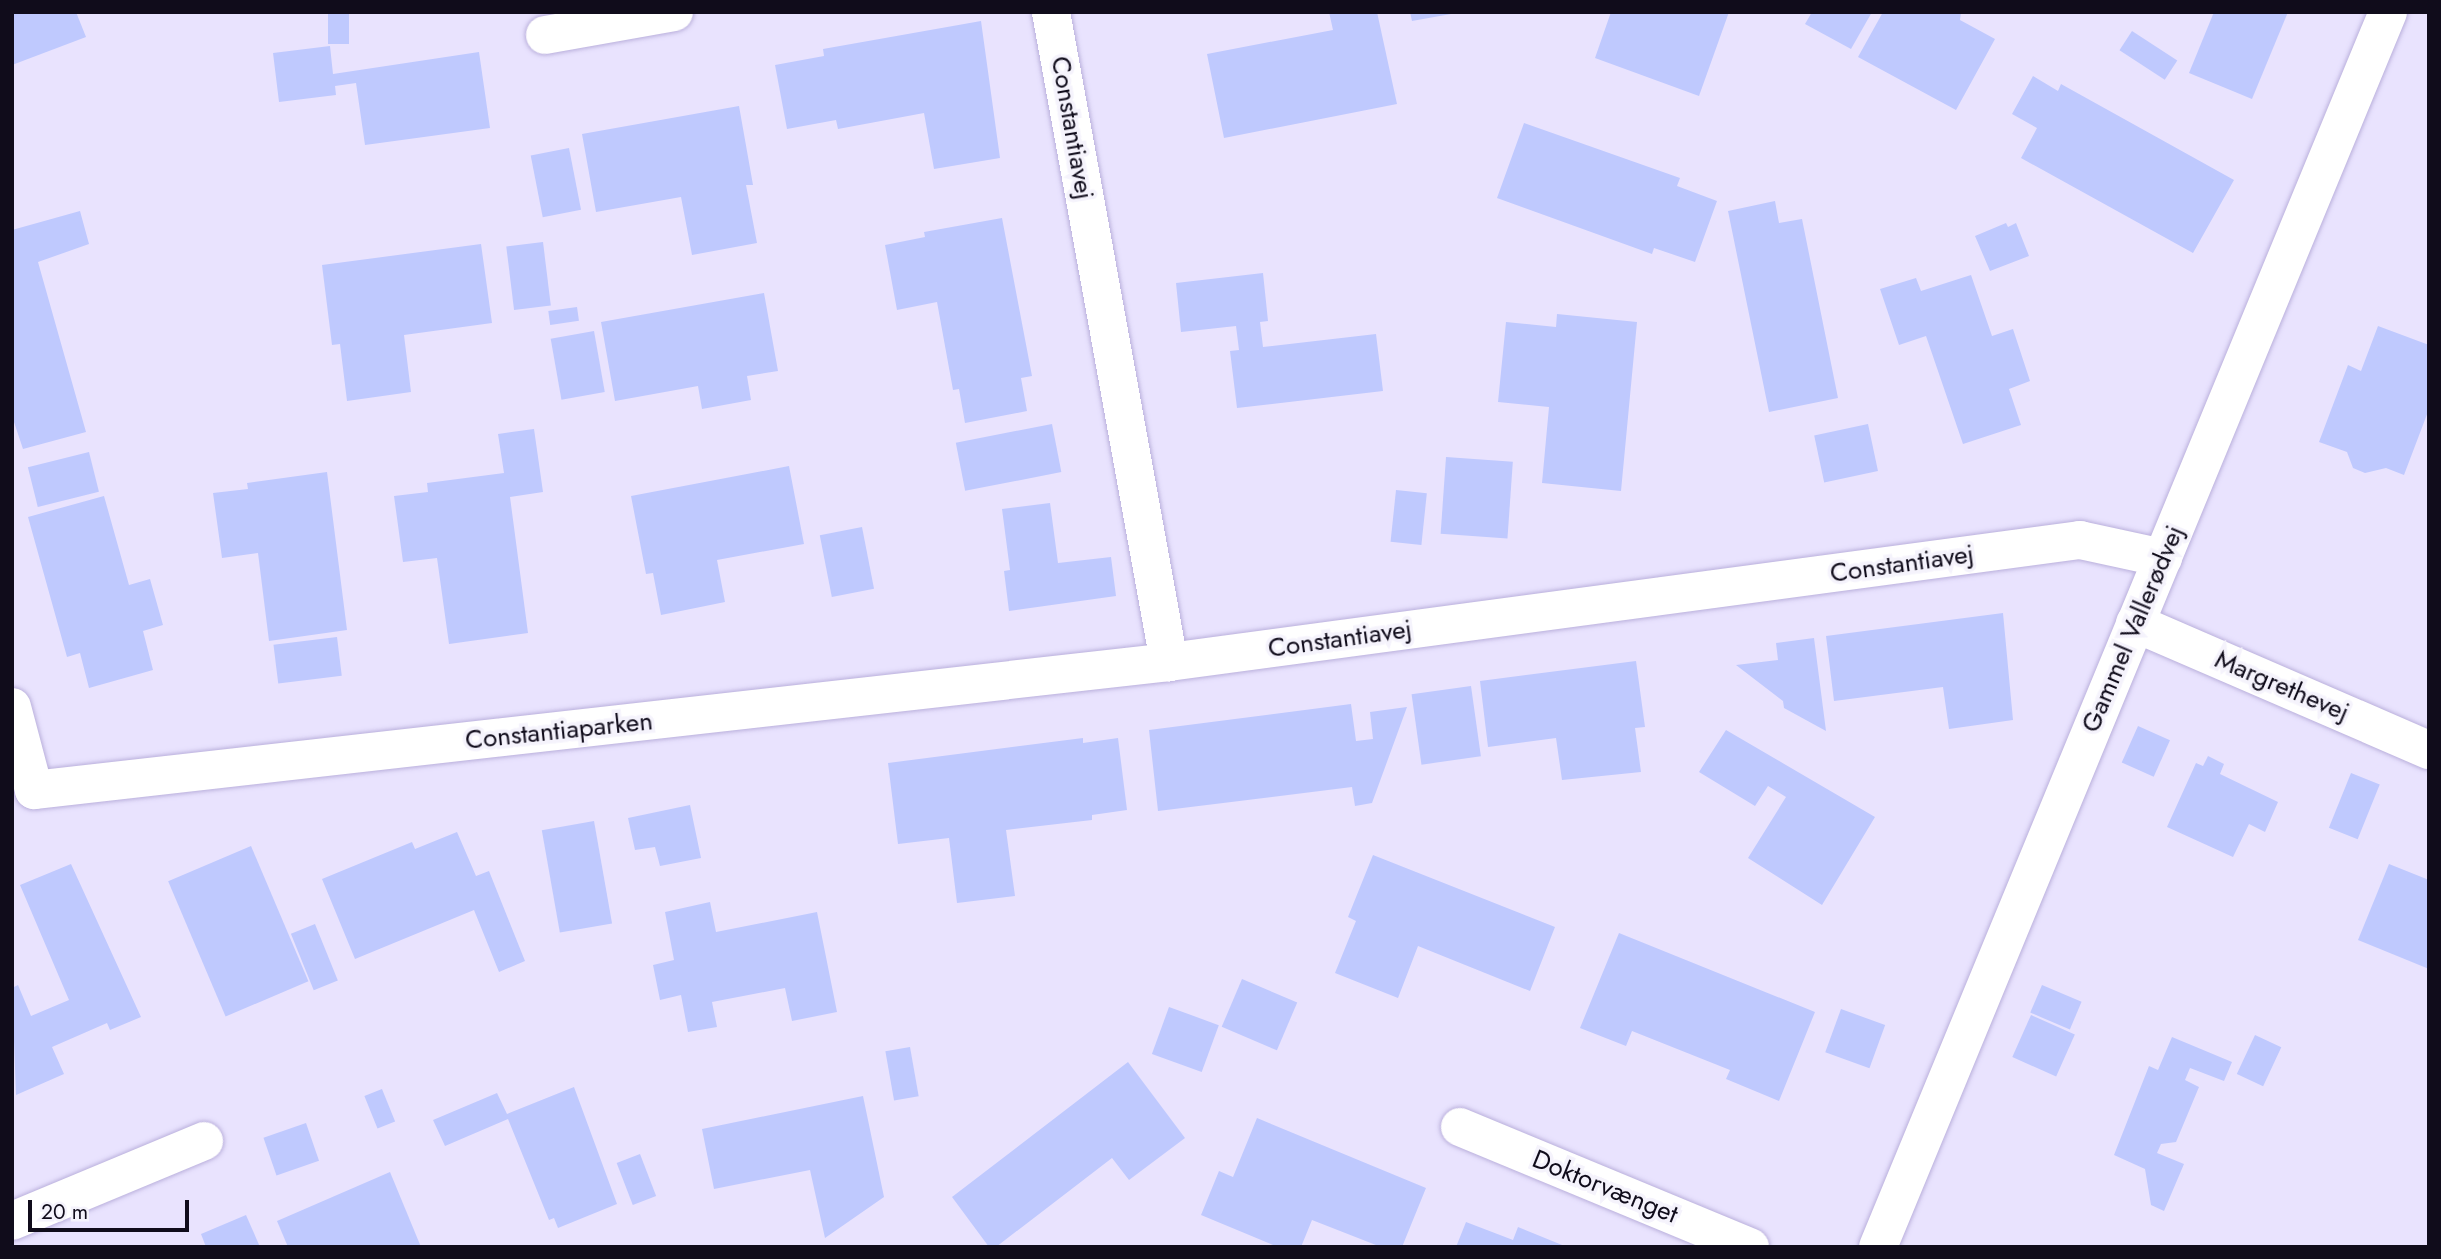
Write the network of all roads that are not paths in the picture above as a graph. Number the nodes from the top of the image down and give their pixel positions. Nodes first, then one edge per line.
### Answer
1 (674, 12) edge
2 (1051, 12) edge
3 (2388, 12) edge
4 (545, 35) dead end
5 (2163, 558) junction
6 (2135, 623) junction
7 (1169, 662) junction
8 (12, 707) edge
9 (2429, 750) edge
10 (1460, 1127) dead end
11 (204, 1141) dead end
12 (12, 1222) edge
13 (1750, 1247) edge
14 (1878, 1247) edge

1 - 4 street
2 - 7 street, Constantiavej
3 - 5 street, Gammel Vallerødvej
5 - 6 street, Gammel Vallerødvej
5 - 7 street, Constantiavej
6 - 9 street, Margrethevej
6 - 14 street, Gammel Vallerødvej
7 - 8 street, Constantiaparken
10 - 13 street, Doktorvænget
11 - 12 street

